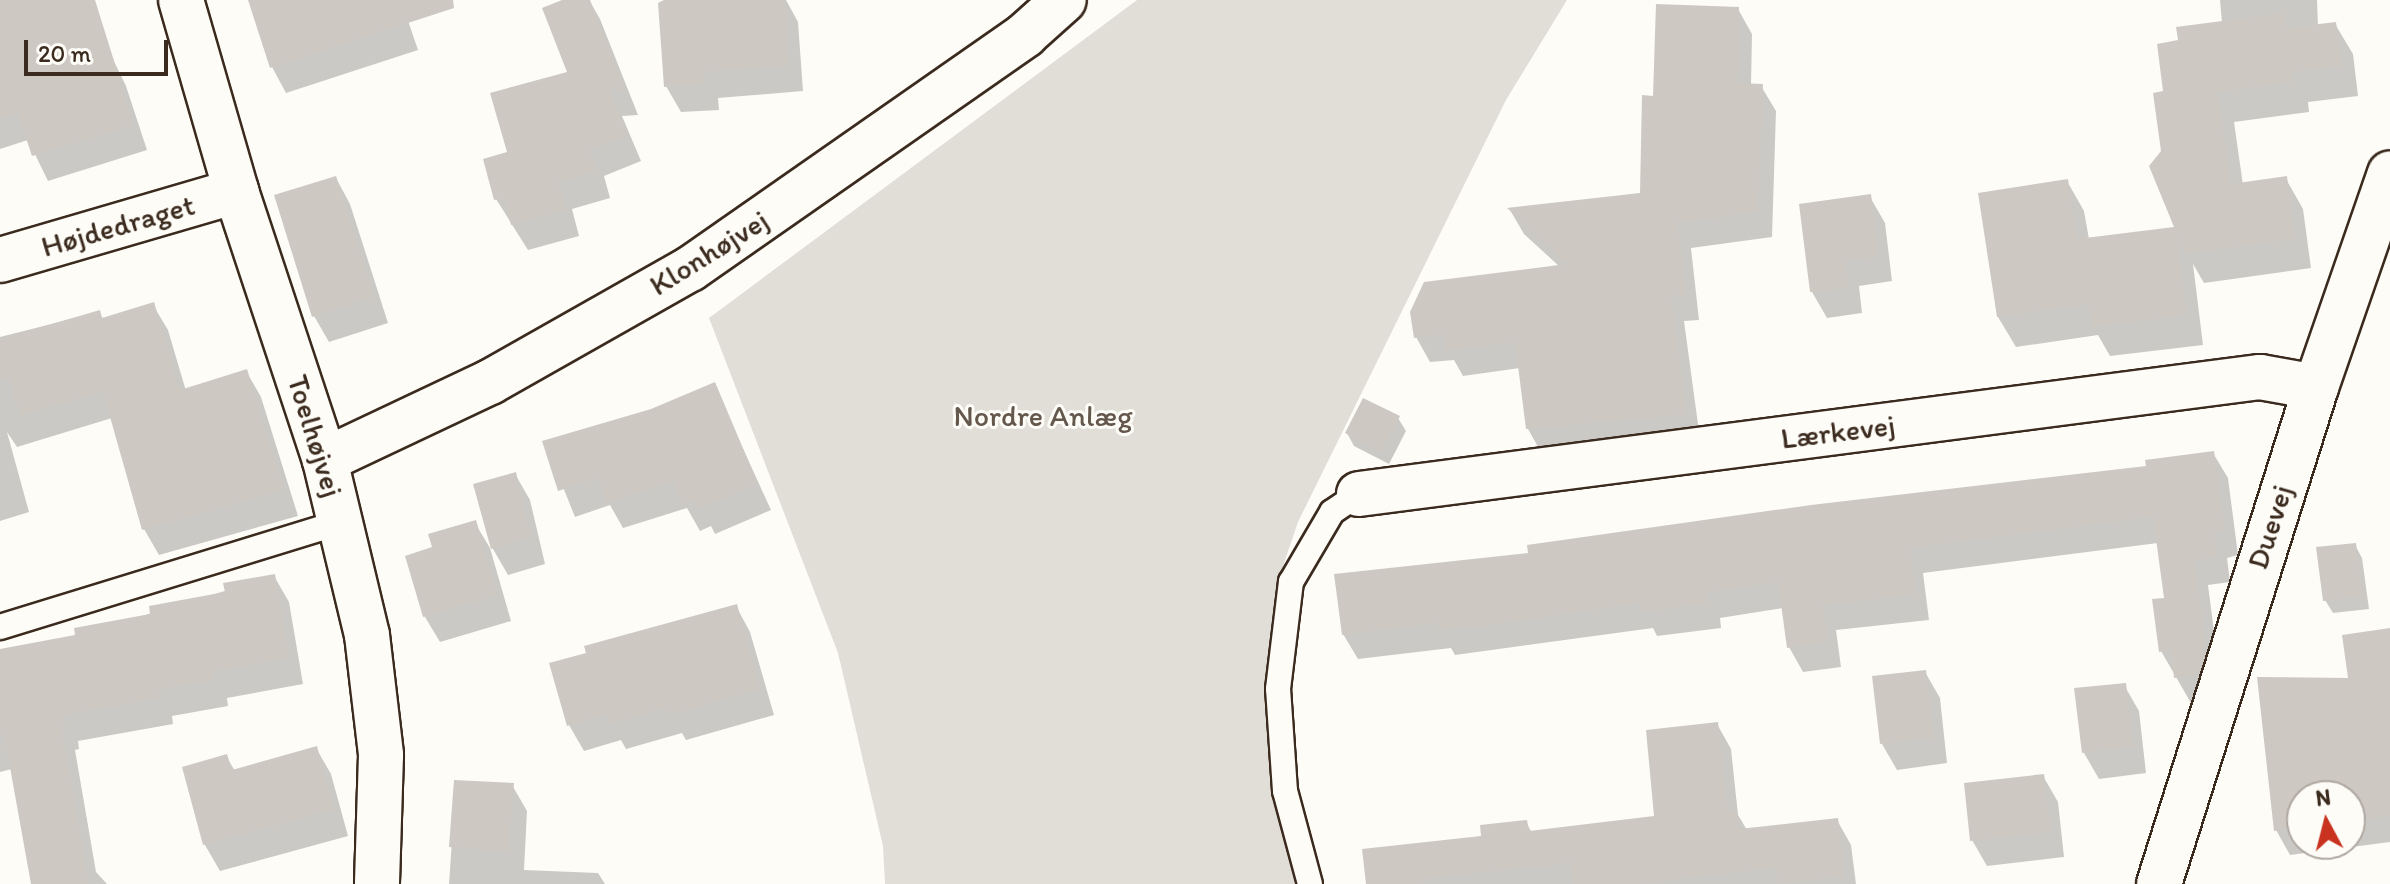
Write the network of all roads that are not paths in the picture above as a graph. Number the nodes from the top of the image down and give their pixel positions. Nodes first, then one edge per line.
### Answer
1 (181, 0) edge
2 (1064, 0) edge
3 (2390, 173) edge
4 (236, 191) junction
5 (0, 260) edge
6 (2316, 387) junction
7 (325, 460) junction
8 (1359, 494) joint
9 (341, 522) junction
10 (0, 627) edge
11 (377, 884) edge
12 (1310, 884) edge
13 (2159, 884) edge

1 - 4 street, Toelhøjvej
2 - 7 street, Klonhøjvej
3 - 6 street, Duevej
4 - 5 street, Højdedraget
4 - 7 street, Toelhøjvej
6 - 8 street, Lærkevej
6 - 13 street, Duevej
7 - 9 street, Toelhøjvej
8 - 12 lane
9 - 10 lane
9 - 11 street, Toelhøjvej

